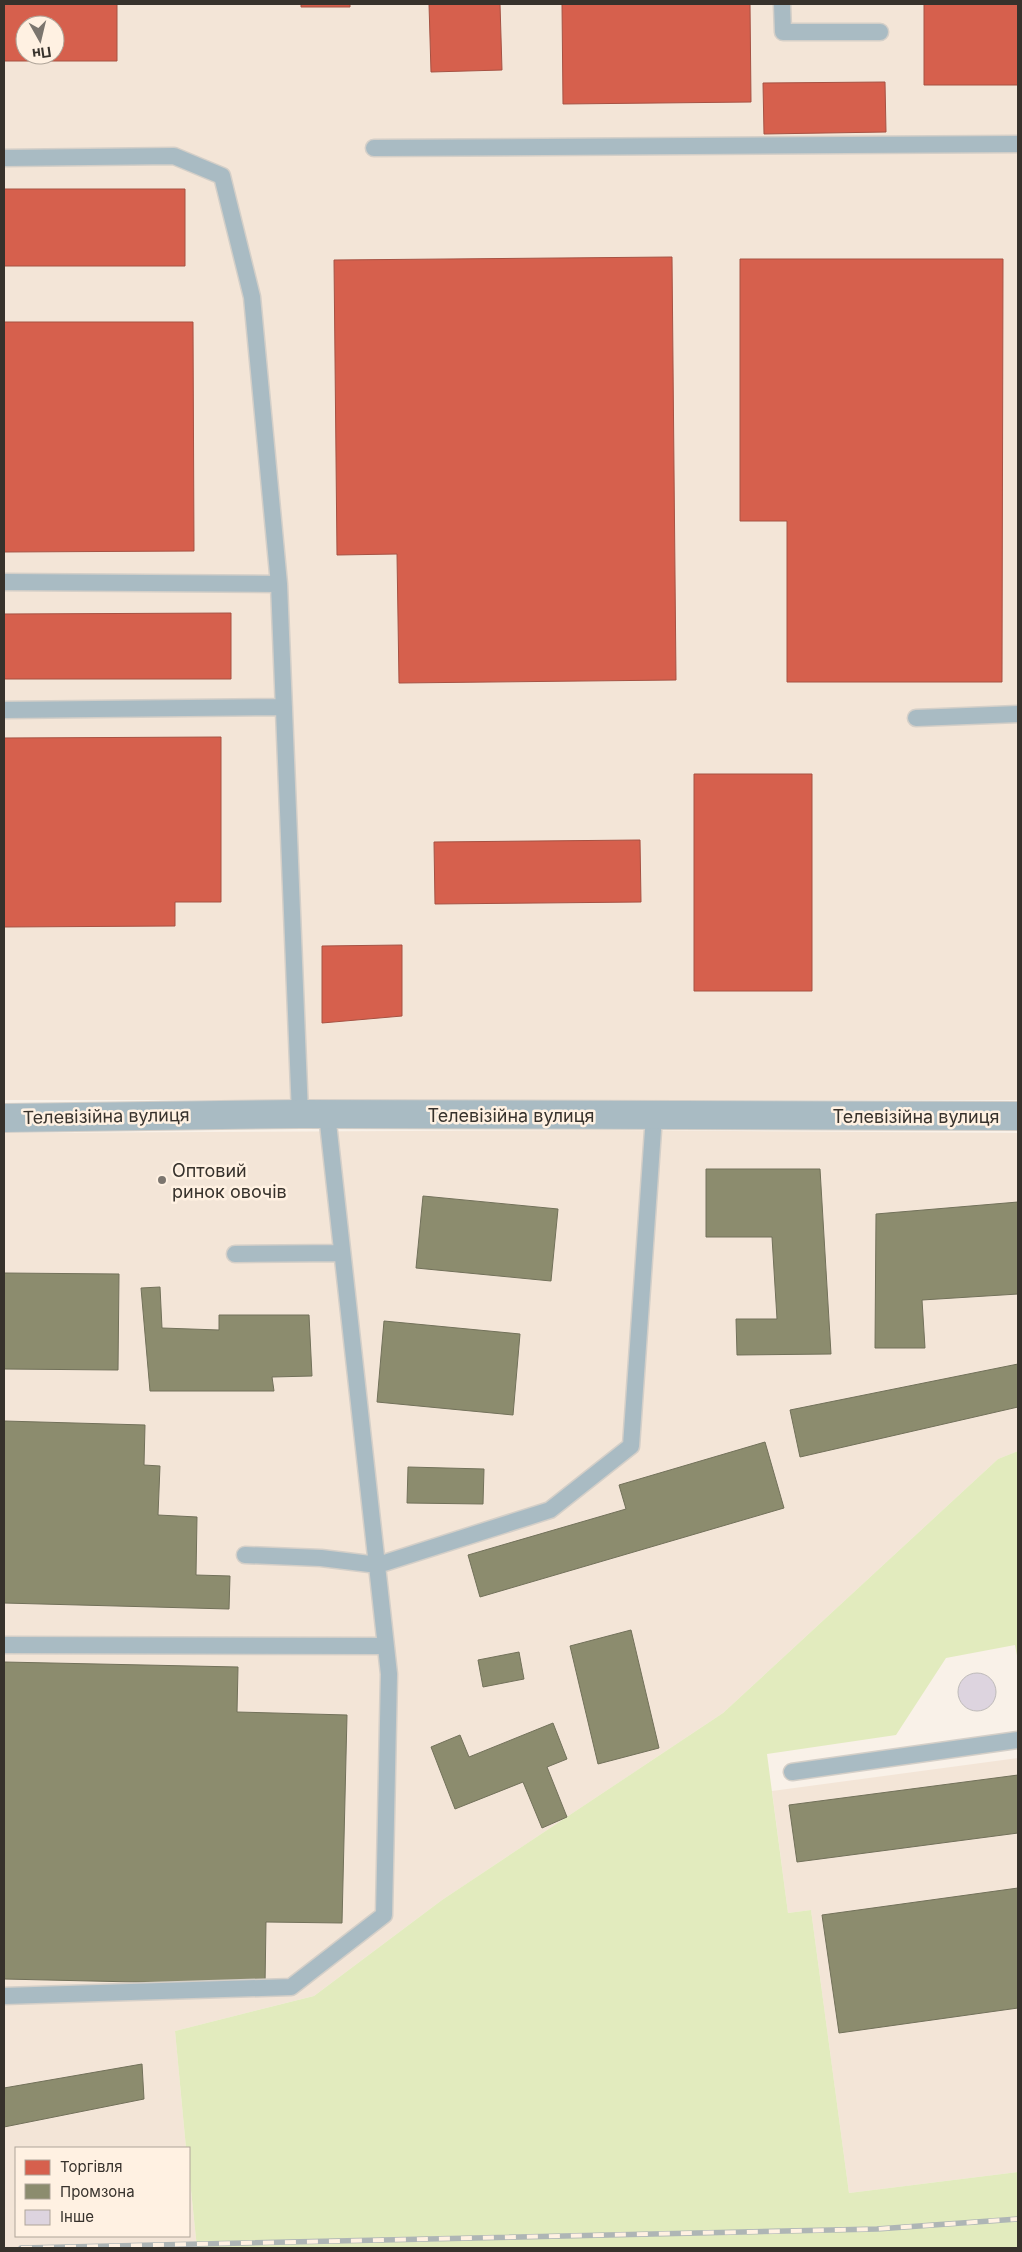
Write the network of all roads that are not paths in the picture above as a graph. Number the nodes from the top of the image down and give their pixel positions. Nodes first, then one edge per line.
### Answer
1 (782, 4) edge
2 (880, 32) dead end
3 (1018, 144) edge
4 (374, 148) dead end
5 (4, 158) edge
6 (4, 582) edge
7 (279, 584) junction
8 (284, 707) junction
9 (4, 710) edge
10 (1018, 714) edge
11 (916, 718) dead end
12 (300, 1114) junction
13 (327, 1114) junction
14 (654, 1116) junction
15 (1018, 1116) edge
16 (4, 1118) edge
17 (342, 1253) junction
18 (235, 1254) dead end
19 (245, 1555) dead end
20 (378, 1565) junction
21 (4, 1645) edge
22 (386, 1646) junction
23 (1018, 1740) edge
24 (792, 1772) dead end
25 (4, 1996) edge

1 - 2 lane
3 - 4 lane
5 - 7 lane
6 - 7 lane
7 - 8 lane
8 - 9 lane
8 - 12 lane
10 - 11 lane
12 - 13 street, Телевізійна вулиця
12 - 16 street, Телевізійна вулиця
13 - 14 street, Телевізійна вулиця
13 - 17 lane
14 - 15 street, Телевізійна вулиця
14 - 20 lane
17 - 18 lane
17 - 20 lane
19 - 20 lane
20 - 22 lane
21 - 22 lane
22 - 25 lane
23 - 24 lane

